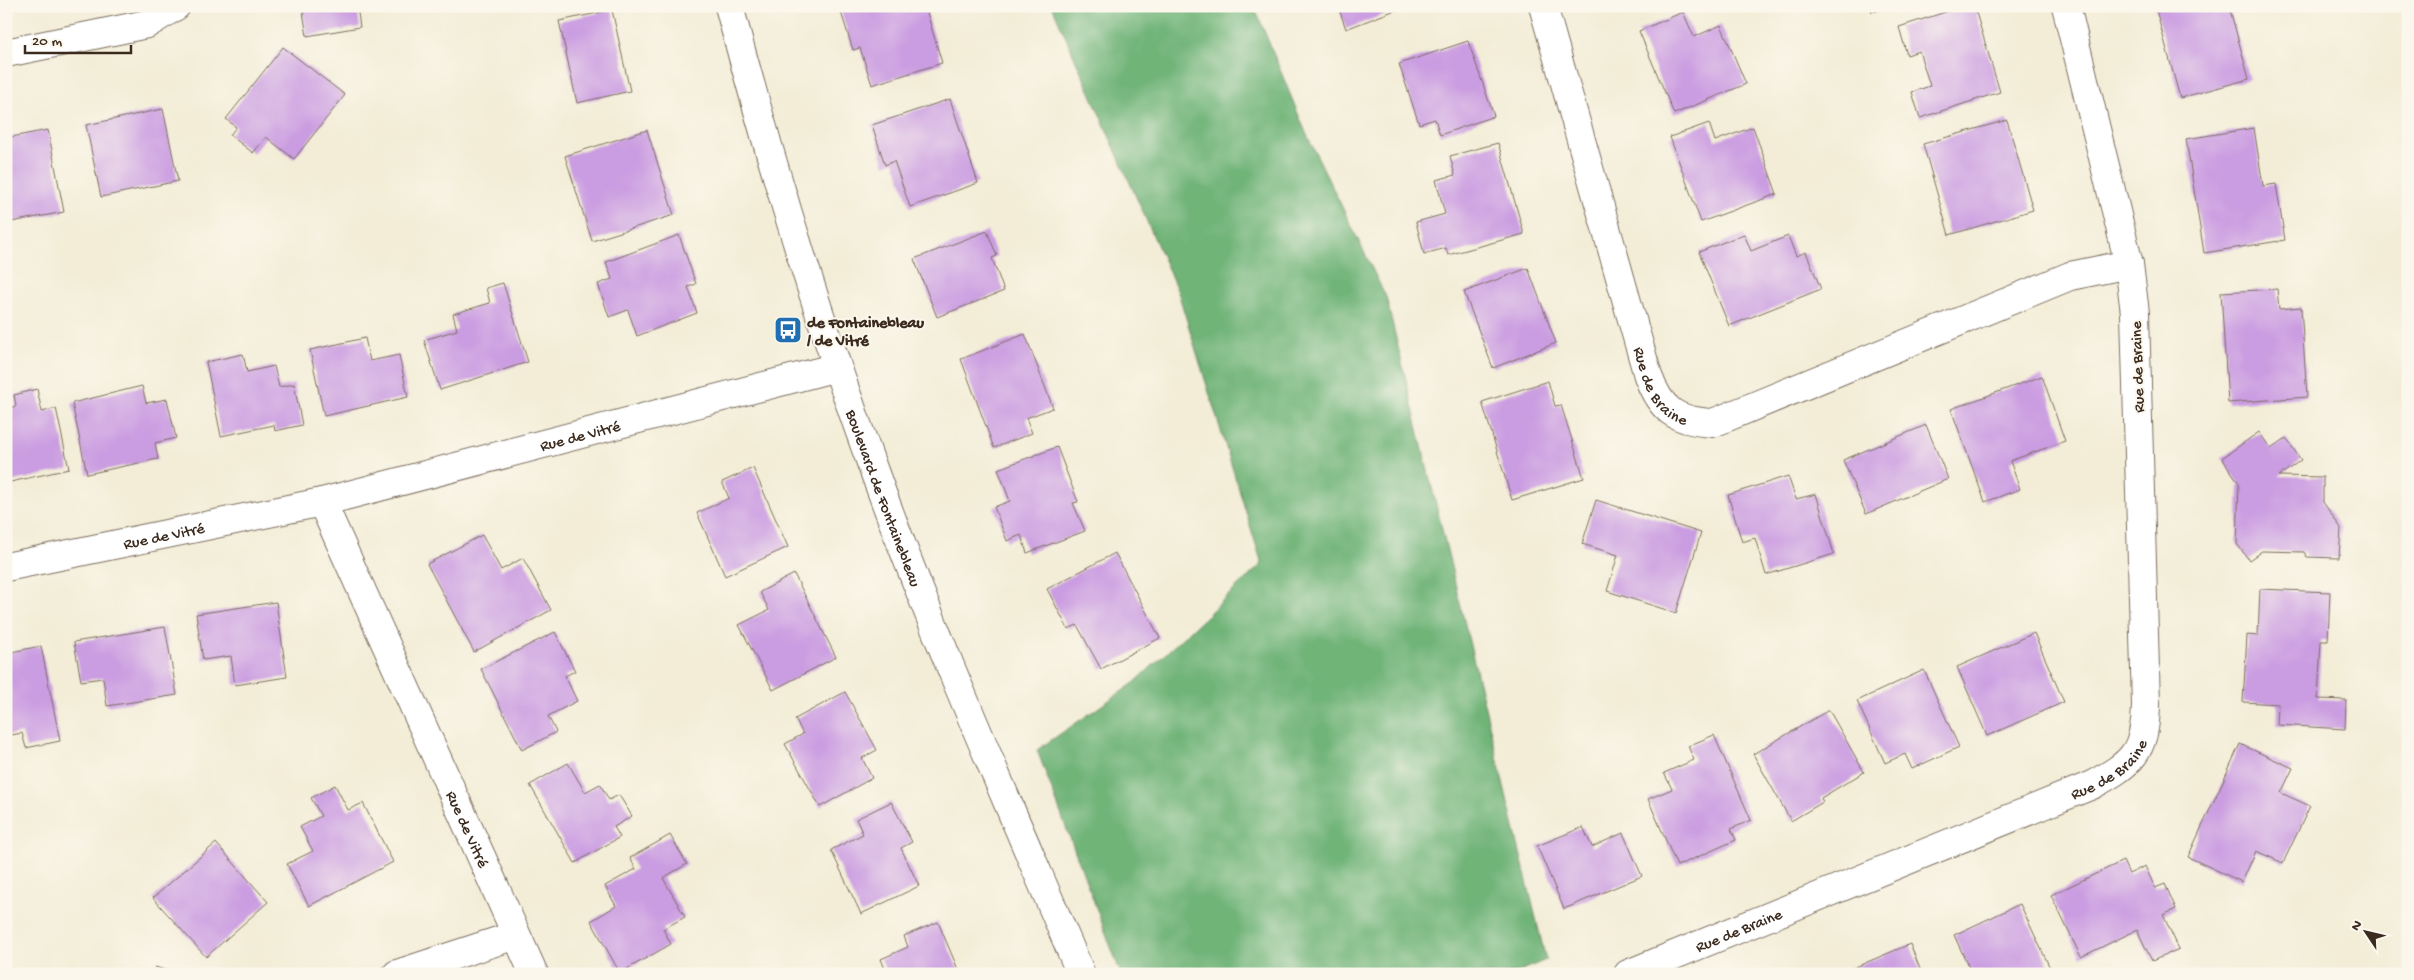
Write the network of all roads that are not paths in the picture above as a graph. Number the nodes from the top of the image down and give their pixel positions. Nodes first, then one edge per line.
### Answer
1 (176, 6) edge
2 (729, 6) edge
3 (1542, 6) edge
4 (2066, 6) edge
5 (6, 53) edge
6 (2130, 264) junction
7 (838, 367) junction
8 (322, 502) junction
9 (6, 567) edge
10 (516, 935) junction
11 (397, 974) edge
12 (534, 974) edge
13 (1081, 974) edge
14 (1628, 974) edge

1 - 5 street
2 - 7 street, Boulevard de Fontainebleau
3 - 6 street, Rue de Braine
4 - 6 street, Rue de Braine
6 - 14 street, Rue de Braine
7 - 8 street, Rue de Vitré
7 - 13 street, Boulevard de Fontainebleau
8 - 9 street, Rue de Vitré
8 - 10 street, Rue de Vitré
10 - 11 street
10 - 12 street, Rue de Vitré

